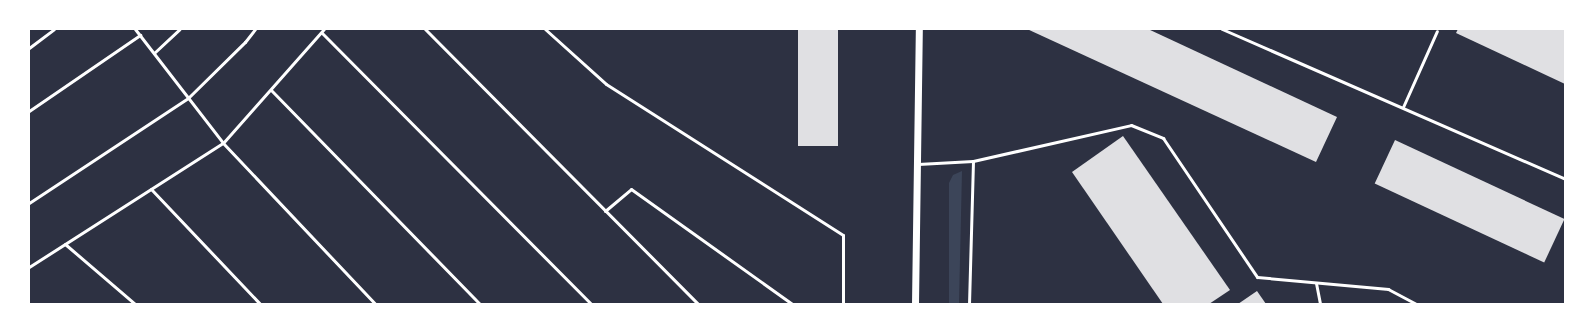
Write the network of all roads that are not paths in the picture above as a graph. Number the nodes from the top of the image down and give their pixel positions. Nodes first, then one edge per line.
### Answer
1 (54, 29) edge
2 (135, 29) edge
3 (180, 29) edge
4 (255, 29) edge
5 (324, 29) edge
6 (425, 29) edge
7 (545, 29) edge
8 (919, 29) edge
9 (1222, 29) edge
10 (1437, 30) dead end
11 (322, 32) junction
12 (140, 35) junction
13 (29, 48) edge
14 (154, 53) junction
15 (270, 90) junction
16 (188, 98) junction
17 (1403, 107) junction
18 (29, 111) edge
19 (223, 143) junction
20 (973, 161) junction
21 (917, 164) junction
22 (1565, 179) edge
23 (151, 189) junction
24 (29, 203) edge
25 (605, 211) junction
26 (65, 244) junction
27 (29, 267) edge
28 (1316, 283) junction
29 (135, 304) edge
30 (260, 304) edge
31 (375, 304) edge
32 (480, 304) edge
33 (591, 304) edge
34 (698, 304) edge
35 (792, 304) edge
36 (843, 304) edge
37 (916, 304) edge
38 (969, 304) edge
39 (1320, 304) edge
40 (1416, 304) edge

1 - 13 lane
2 - 12 lane
3 - 14 lane
4 - 16 lane
5 - 11 lane
6 - 25 lane
7 - 36 lane
8 - 21 street
9 - 17 lane
10 - 17 lane
11 - 15 lane
11 - 33 lane
12 - 14 lane
12 - 18 lane
14 - 16 lane
15 - 19 lane
15 - 32 lane
16 - 19 lane
16 - 24 lane
17 - 22 lane
19 - 23 lane
19 - 31 lane
20 - 21 lane
20 - 28 lane
20 - 38 lane
21 - 37 street
23 - 26 lane
23 - 30 lane
25 - 34 lane
25 - 35 lane
26 - 27 lane
26 - 29 lane
28 - 39 lane
28 - 40 lane

